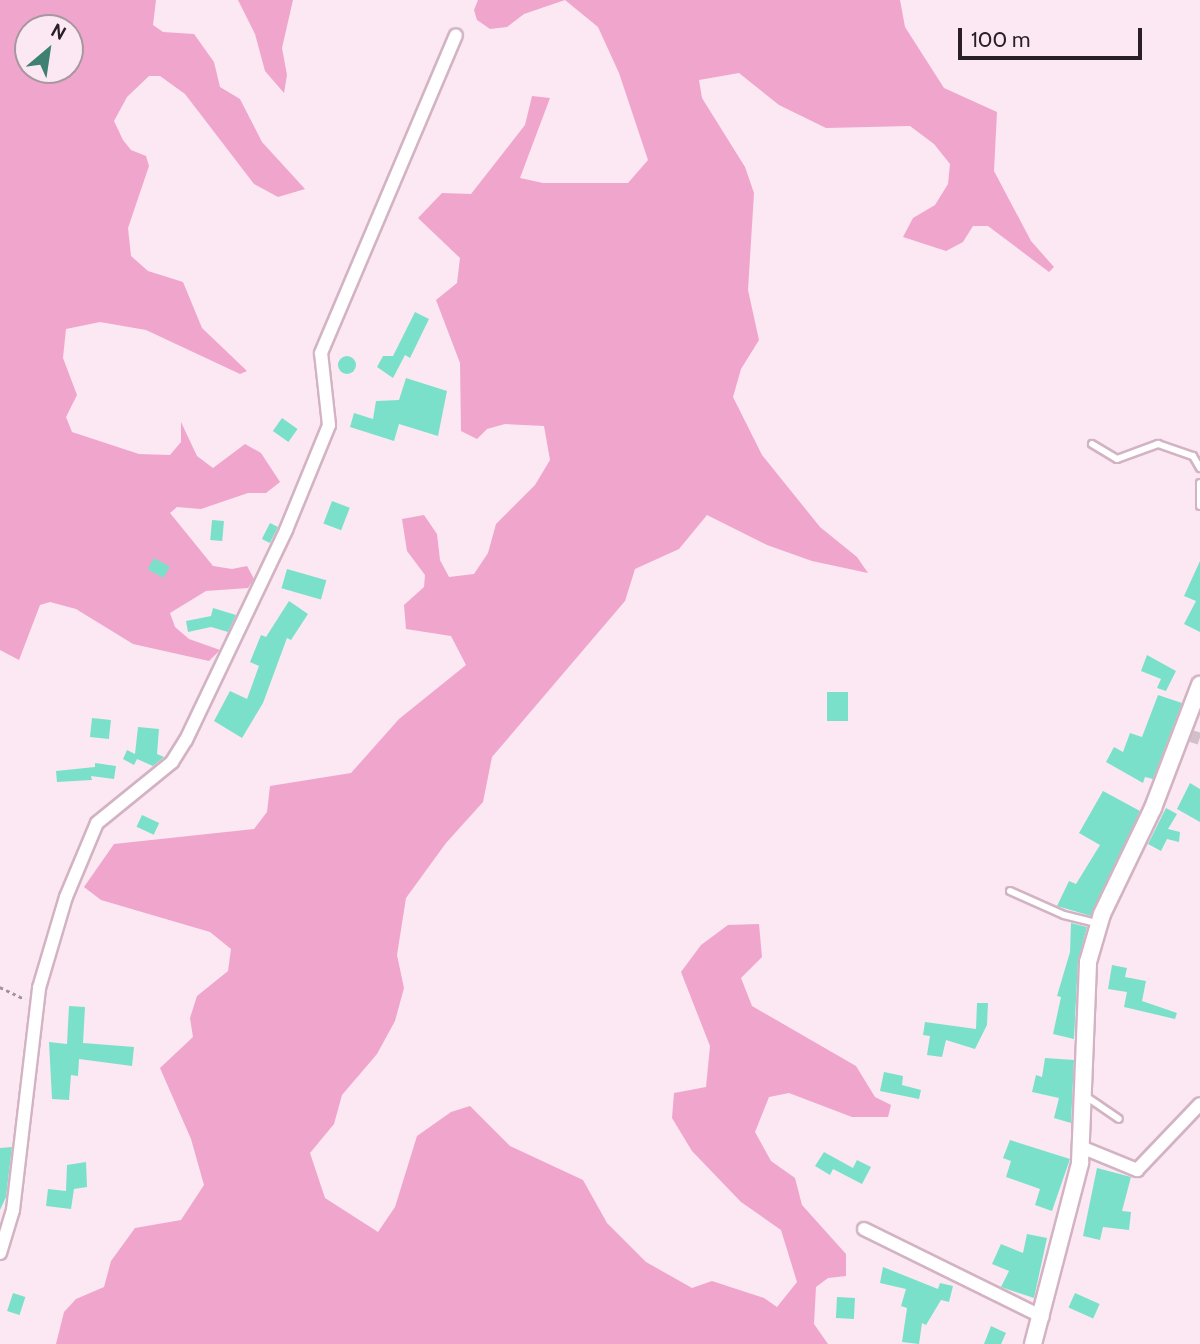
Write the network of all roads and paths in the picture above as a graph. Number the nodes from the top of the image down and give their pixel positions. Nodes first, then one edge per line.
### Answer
1 (456, 35) dead end
2 (1092, 444) dead end
3 (1200, 468) edge
4 (1200, 483) edge
5 (1200, 506) edge
6 (1200, 685) edge
7 (1010, 891) dead end
8 (1099, 923) junction
9 (0, 987) edge
10 (36, 1005) junction
11 (1083, 1094) junction
12 (1200, 1104) edge
13 (1119, 1119) dead end
14 (1081, 1147) junction
15 (864, 1228) dead end
16 (0, 1253) edge
17 (1043, 1317) junction
18 (1033, 1344) edge

1 - 10 street
2 - 3 lane
4 - 5 lane
6 - 8 street
7 - 8 lane
8 - 11 street
9 - 10 path
10 - 16 street
11 - 13 lane
11 - 14 street
12 - 14 street
14 - 17 street
15 - 17 street
17 - 18 street

